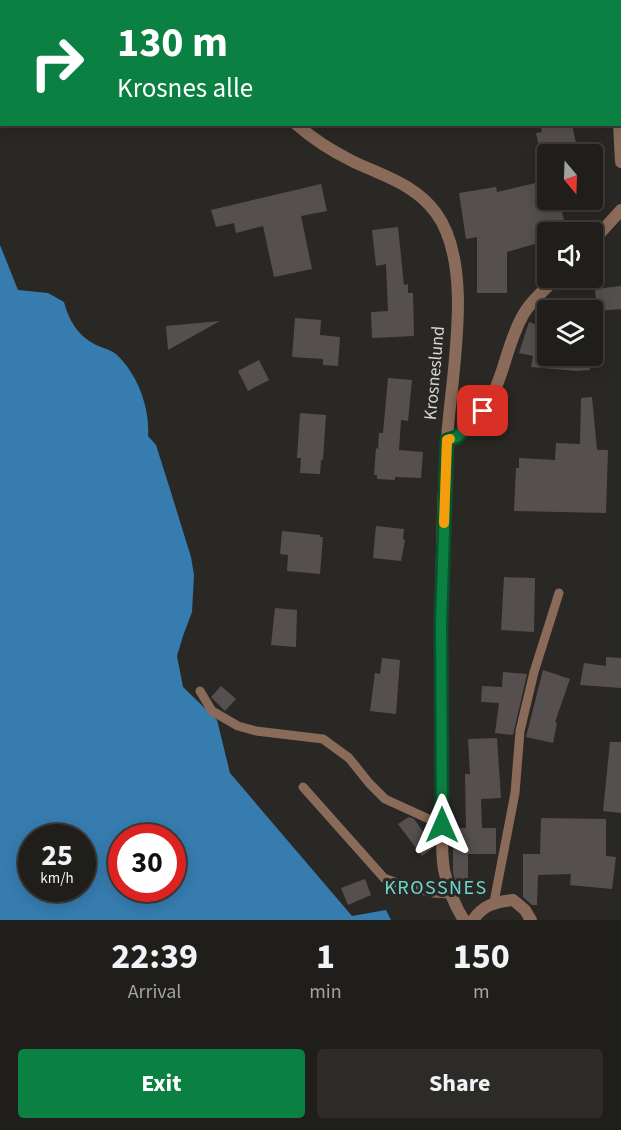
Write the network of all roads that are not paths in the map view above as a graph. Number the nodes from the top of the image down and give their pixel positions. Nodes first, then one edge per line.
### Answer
1 (298, 126) edge
2 (620, 126) edge
3 (621, 162) edge
4 (621, 210) edge
5 (603, 230) edge
6 (546, 288) edge
7 (447, 440) junction
8 (559, 593) dead end
9 (200, 691) dead end
10 (303, 787) dead end
11 (442, 825) junction
12 (450, 894) junction
13 (494, 902) junction
14 (464, 920) edge
15 (473, 920) edge
16 (531, 920) edge

1 - 7 street, Krosneslund
2 - 3 street
4 - 5 street
6 - 7 street
7 - 11 street, Krosneslund
8 - 13 lane
9 - 11 lane
10 - 12 lane
11 - 12 street, Krosneslund
12 - 14 street, Krosneslund
13 - 15 street
13 - 16 street

